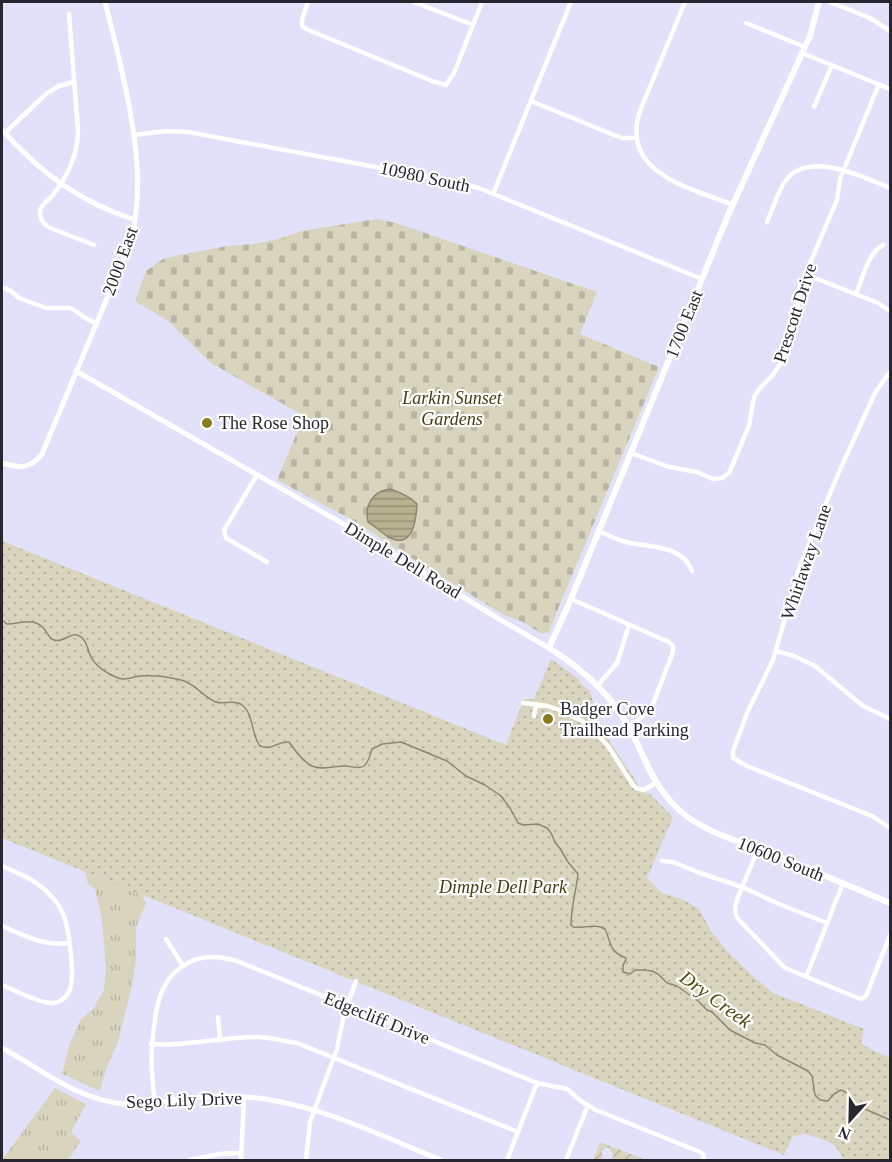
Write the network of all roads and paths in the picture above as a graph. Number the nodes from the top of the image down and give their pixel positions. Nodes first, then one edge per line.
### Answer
1 (105, 2) edge
2 (308, 2) edge
3 (414, 2) edge
4 (482, 2) edge
5 (572, 2) edge
6 (685, 2) edge
7 (819, 2) edge
8 (830, 2) edge
9 (69, 15) dead end
10 (746, 23) dead end
11 (473, 25) junction
12 (891, 31) edge
13 (804, 50) junction
14 (832, 65) junction
15 (74, 82) junction
16 (879, 84) junction
17 (891, 89) edge
18 (531, 101) junction
19 (814, 107) dead end
20 (3, 132) edge
21 (134, 135) junction
22 (637, 138) junction
23 (843, 171) junction
24 (60, 184) junction
25 (891, 188) edge
26 (493, 194) junction
27 (733, 206) junction
28 (135, 220) junction
29 (766, 222) dead end
30 (94, 245) dead end
31 (883, 245) dead end
32 (806, 274) junction
33 (702, 279) junction
34 (2, 287) edge
35 (856, 294) junction
36 (891, 311) edge
37 (96, 323) junction
38 (76, 371) junction
39 (891, 372) edge
40 (631, 453) junction
41 (2, 463) edge
42 (257, 475) junction
43 (599, 531) junction
44 (267, 562) dead end
45 (692, 571) dead end
46 (571, 599) junction
47 (629, 625) junction
48 (549, 648) junction
49 (776, 651) junction
50 (598, 685) junction
51 (523, 703) dead end
52 (536, 704) junction
53 (534, 716) dead end
54 (891, 719) edge
55 (629, 728) junction
56 (656, 783) junction
57 (676, 807) joint
58 (891, 828) edge
59 (758, 849) junction
60 (662, 861) dead end
61 (2, 866) edge
62 (843, 883) junction
63 (742, 887) junction
64 (891, 903) edge
65 (827, 923) junction
66 (2, 926) edge
67 (891, 935) edge
68 (166, 939) dead end
69 (69, 943) junction
70 (183, 966) junction
71 (806, 977) junction
72 (356, 981) dead end
73 (2, 985) edge
74 (346, 1006) junction
75 (218, 1017) dead end
76 (220, 1040) junction
77 (151, 1044) junction
78 (2, 1048) edge
79 (334, 1058) junction
80 (537, 1083) junction
81 (244, 1097) junction
82 (155, 1103) junction
83 (588, 1106) junction
84 (314, 1110) junction
85 (518, 1132) junction
86 (240, 1153) junction
87 (704, 1157) edge
88 (190, 1161) edge
89 (241, 1161) edge
90 (306, 1161) edge
91 (441, 1161) edge
92 (507, 1161) edge
93 (566, 1161) edge

1 - 21 street, 2000 East
2 - 11 street
3 - 11 street
4 - 11 street
5 - 18 street
6 - 22 street
7 - 13 main road, 1700 East
8 - 12 street
9 - 15 street
10 - 13 street
13 - 14 street
13 - 27 main road, 1700 East
14 - 16 street
14 - 19 street
15 - 20 street
15 - 24 street
16 - 17 street
16 - 23 street, Prescott Drive
18 - 22 street
18 - 26 street
20 - 24 street
21 - 26 street, 10980 South
21 - 28 street, 2000 East
22 - 27 street
23 - 25 street
23 - 29 street
23 - 32 street, Prescott Drive
24 - 28 street
24 - 30 street
26 - 33 street, 10980 South
27 - 33 main road, 1700 East
28 - 37 street, 2000 East
31 - 35 street
32 - 35 street
32 - 40 street, Prescott Drive
33 - 40 main road, 1700 East
34 - 37 street
35 - 36 street
37 - 38 street, 2000 East
38 - 41 street, 2000 East
38 - 42 street, Dimple Dell Road
39 - 49 street, Whirlaway Lane
40 - 43 main road, 1700 East
42 - 44 street
42 - 48 street, Dimple Dell Road
43 - 45 street
43 - 46 main road, 1700 East
46 - 47 street
46 - 48 main road, 1700 East
47 - 50 street
47 - 55 street
48 - 50 main road, Dimple Dell Road
49 - 54 street
49 - 58 street, Whirlaway Lane
50 - 55 main road, Dimple Dell Road
51 - 52 street
52 - 53 street
52 - 56 street
55 - 56 main road, Dimple Dell Road
56 - 57 main road, Dimple Dell Road
57 - 59 main road, 10600 South
59 - 62 main road, 10600 South
59 - 63 street
60 - 63 street
61 - 69 street
62 - 64 main road, 10600 South
62 - 65 street
63 - 65 street
63 - 71 street
65 - 71 street
66 - 69 street
67 - 71 street
68 - 70 street
69 - 73 street
70 - 74 street, Edgecliff Drive
70 - 77 street
72 - 74 street
74 - 79 street
74 - 80 street, Edgecliff Drive
75 - 76 street
76 - 77 street
76 - 79 street
77 - 82 street
78 - 82 street, Sego Lily Drive
79 - 84 street
79 - 85 street
80 - 83 street, Edgecliff Drive
80 - 85 street
81 - 82 street, Sego Lily Drive
81 - 84 street, Sego Lily Drive
81 - 86 street
83 - 87 street, Edgecliff Drive
83 - 93 street
84 - 90 street
84 - 91 street, Sego Lily Drive
85 - 92 street
86 - 88 street
86 - 89 street

